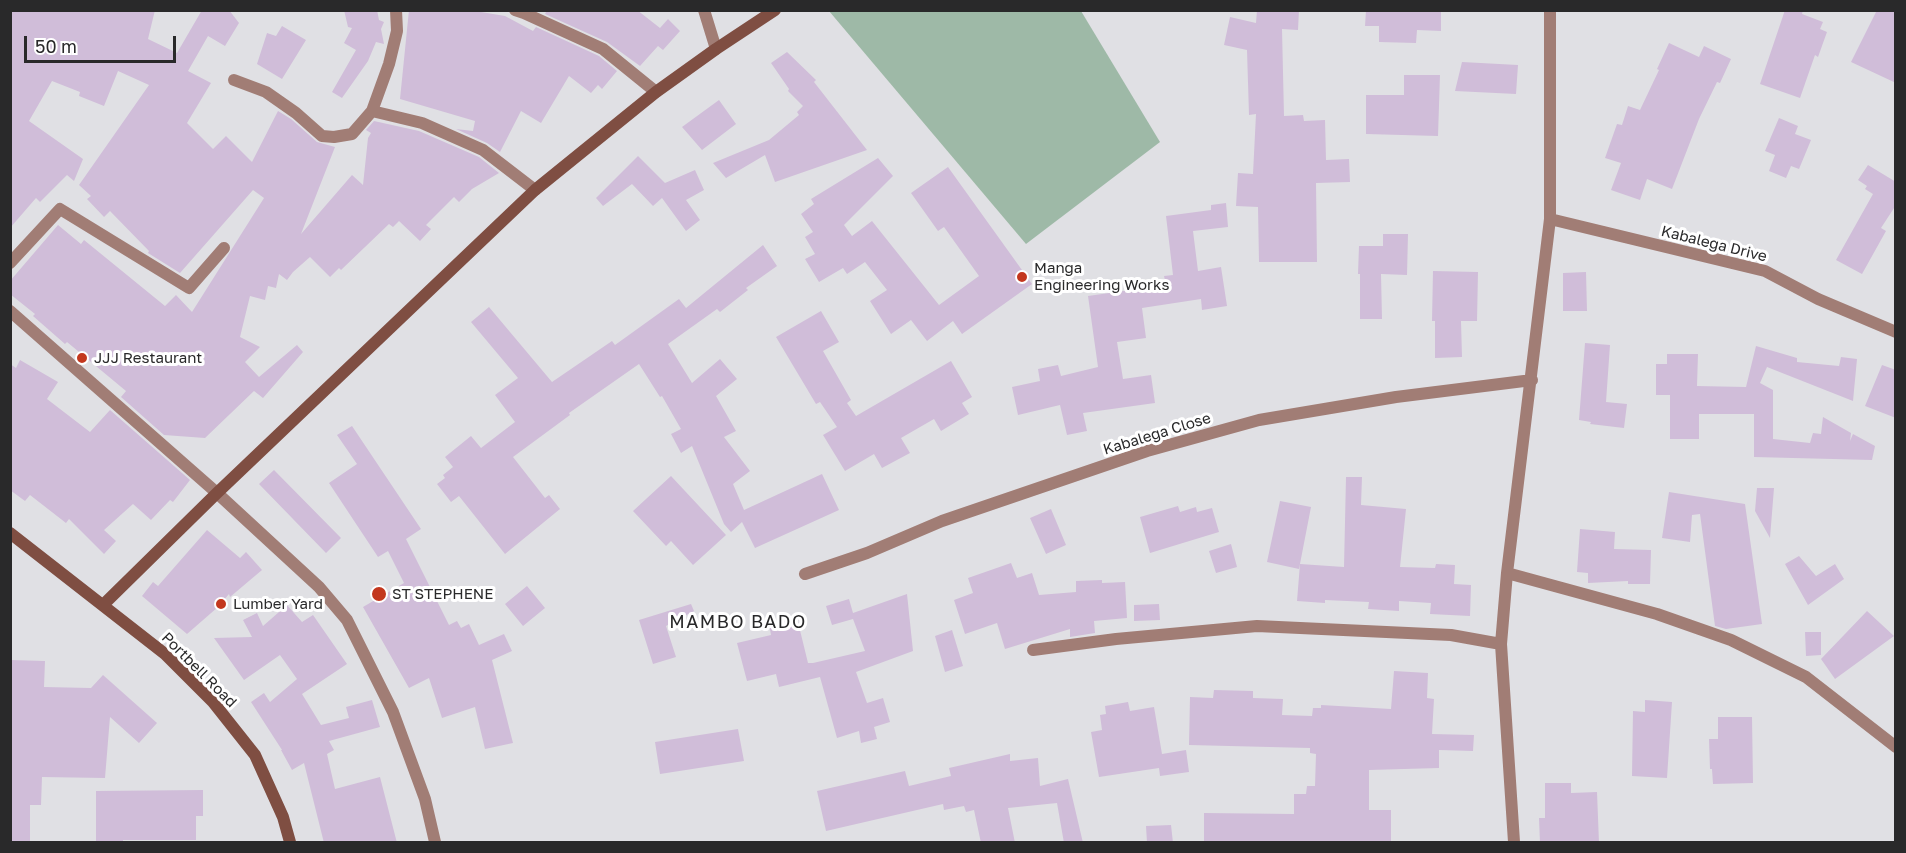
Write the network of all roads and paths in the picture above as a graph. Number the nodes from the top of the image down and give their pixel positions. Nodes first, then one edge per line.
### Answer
1 (396, 10) edge
2 (514, 10) edge
3 (704, 10) edge
4 (775, 10) edge
5 (1550, 10) edge
6 (716, 49) junction
7 (234, 80) dead end
8 (656, 93) junction
9 (372, 111) junction
10 (536, 190) junction
11 (1550, 219) junction
12 (224, 248) dead end
13 (10, 263) edge
14 (10, 311) edge
15 (1896, 332) edge
16 (1532, 380) junction
17 (217, 493) junction
18 (10, 533) edge
19 (1507, 573) junction
20 (805, 574) dead end
21 (103, 605) junction
22 (1501, 644) junction
23 (1032, 650) dead end
24 (1896, 747) edge
25 (290, 843) edge
26 (435, 843) edge
27 (1514, 843) edge

1 - 9 street
2 - 8 street
3 - 6 street
4 - 6 main road
5 - 11 street
6 - 8 main road
7 - 9 street
8 - 10 main road
9 - 10 street
10 - 17 main road
11 - 15 street, Kabalega Drive
11 - 16 street
12 - 13 street
14 - 17 street
16 - 19 street
16 - 20 street, Kabalega Close
17 - 21 main road
17 - 26 street
18 - 21 main road, Portbell Road
19 - 22 street
19 - 24 street
21 - 25 main road, Portbell Road
22 - 23 street
22 - 27 street

